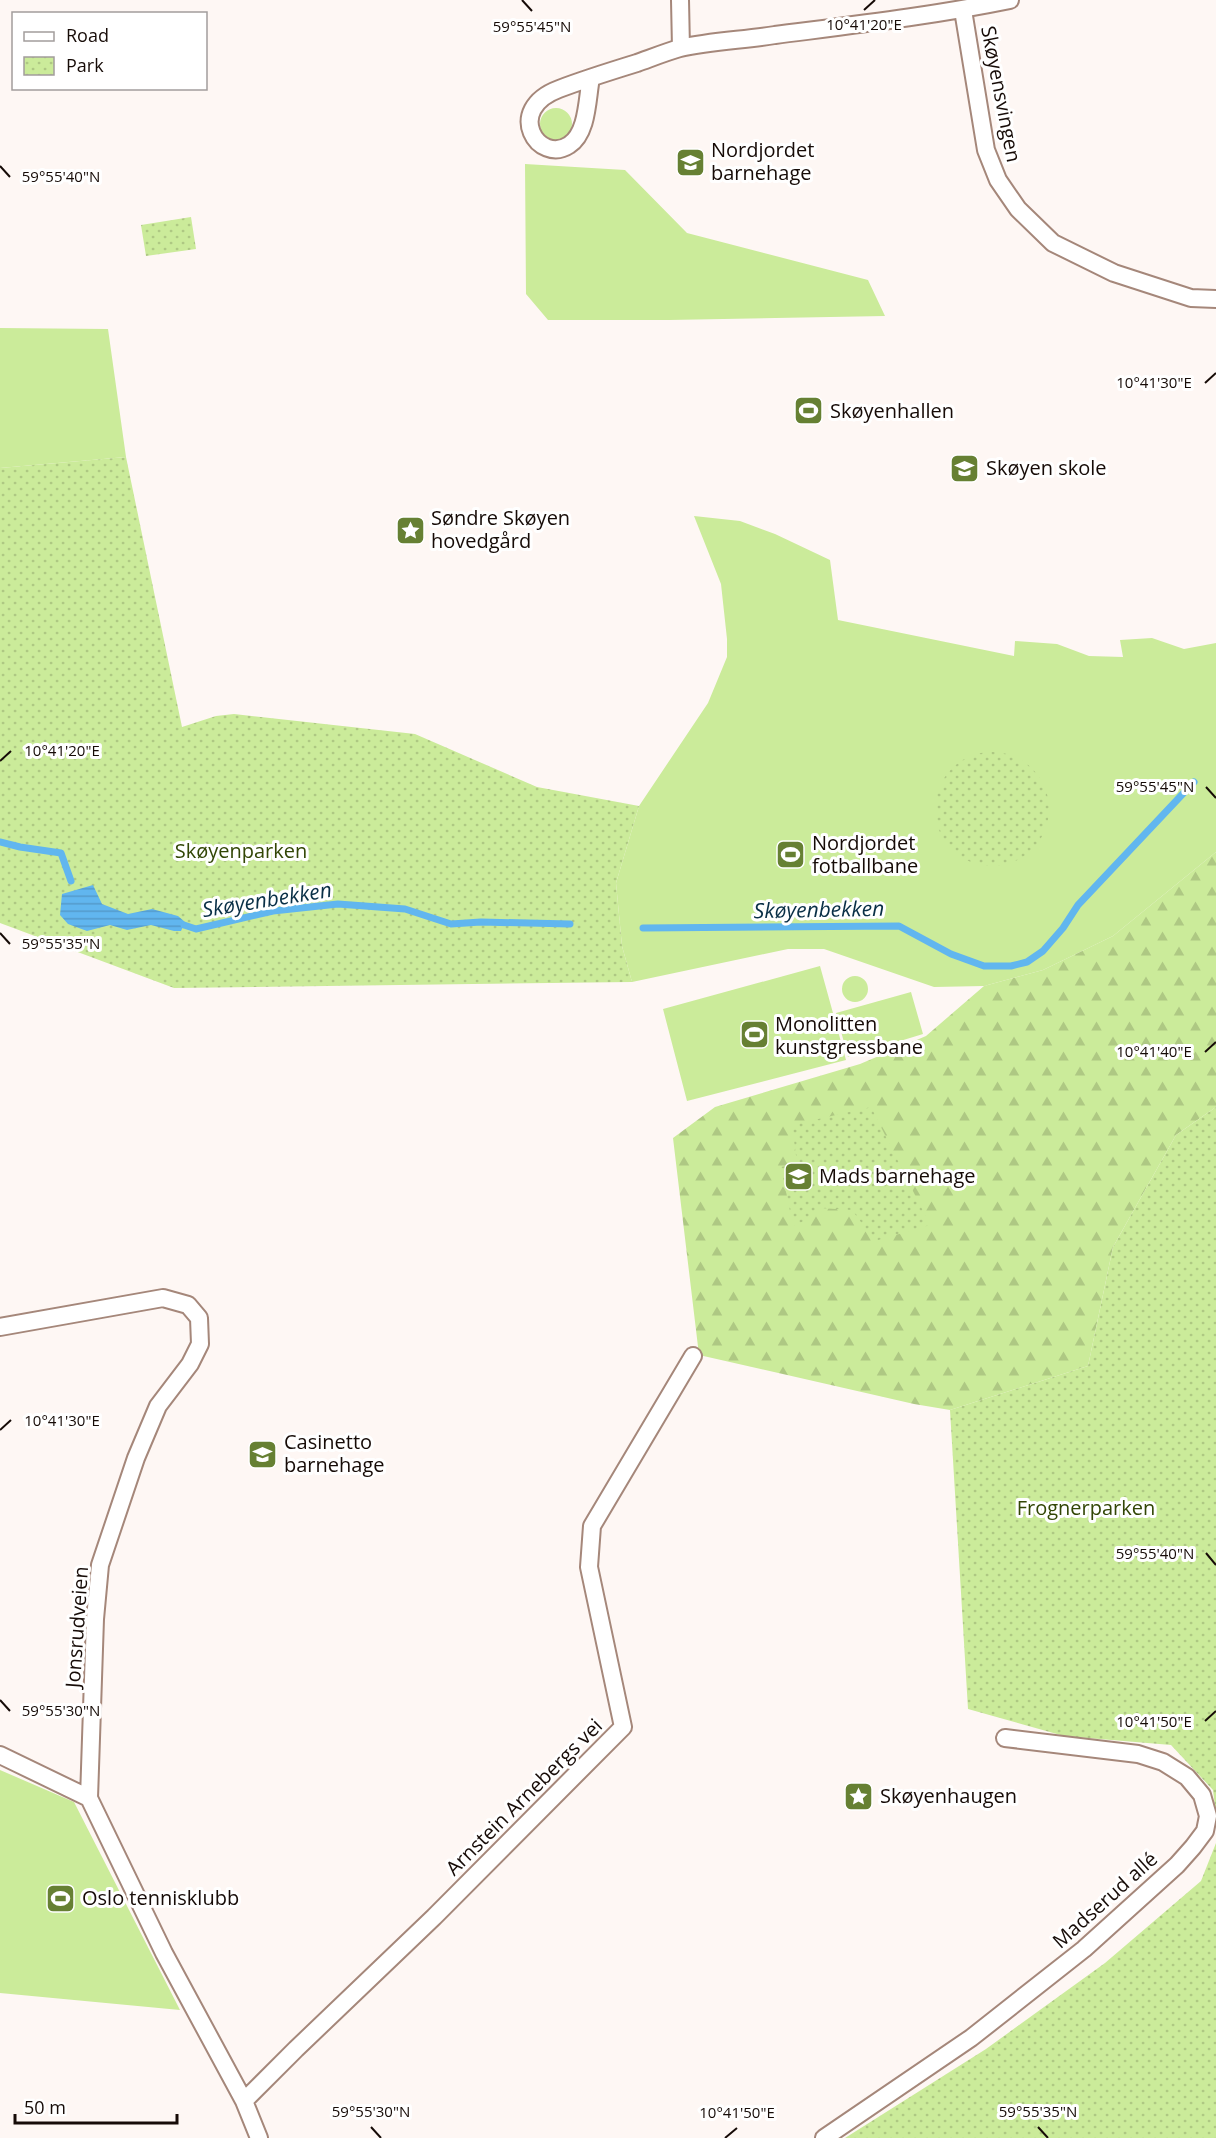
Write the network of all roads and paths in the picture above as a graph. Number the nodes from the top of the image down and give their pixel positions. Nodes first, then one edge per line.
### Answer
1 (680, 0) edge
2 (1010, 0) edge
3 (963, 10) junction
4 (681, 48) junction
5 (591, 78) junction
6 (1216, 299) edge
7 (0, 1327) edge
8 (693, 1356) dead end
9 (1005, 1738) dead end
10 (0, 1755) edge
11 (89, 1798) junction
12 (244, 2101) junction
13 (259, 2138) edge
14 (824, 2138) edge

1 - 4 street
2 - 3 street
3 - 4 street
3 - 6 street, Skøyensvingen
4 - 5 street
5 - 5 street
7 - 11 street, Jonsrudveien
8 - 12 street, Arnstein Arnebergs vei
9 - 14 street, Madserud allé
10 - 11 street
11 - 12 street, Jonsrudveien
12 - 13 street, Jonsrudveien

